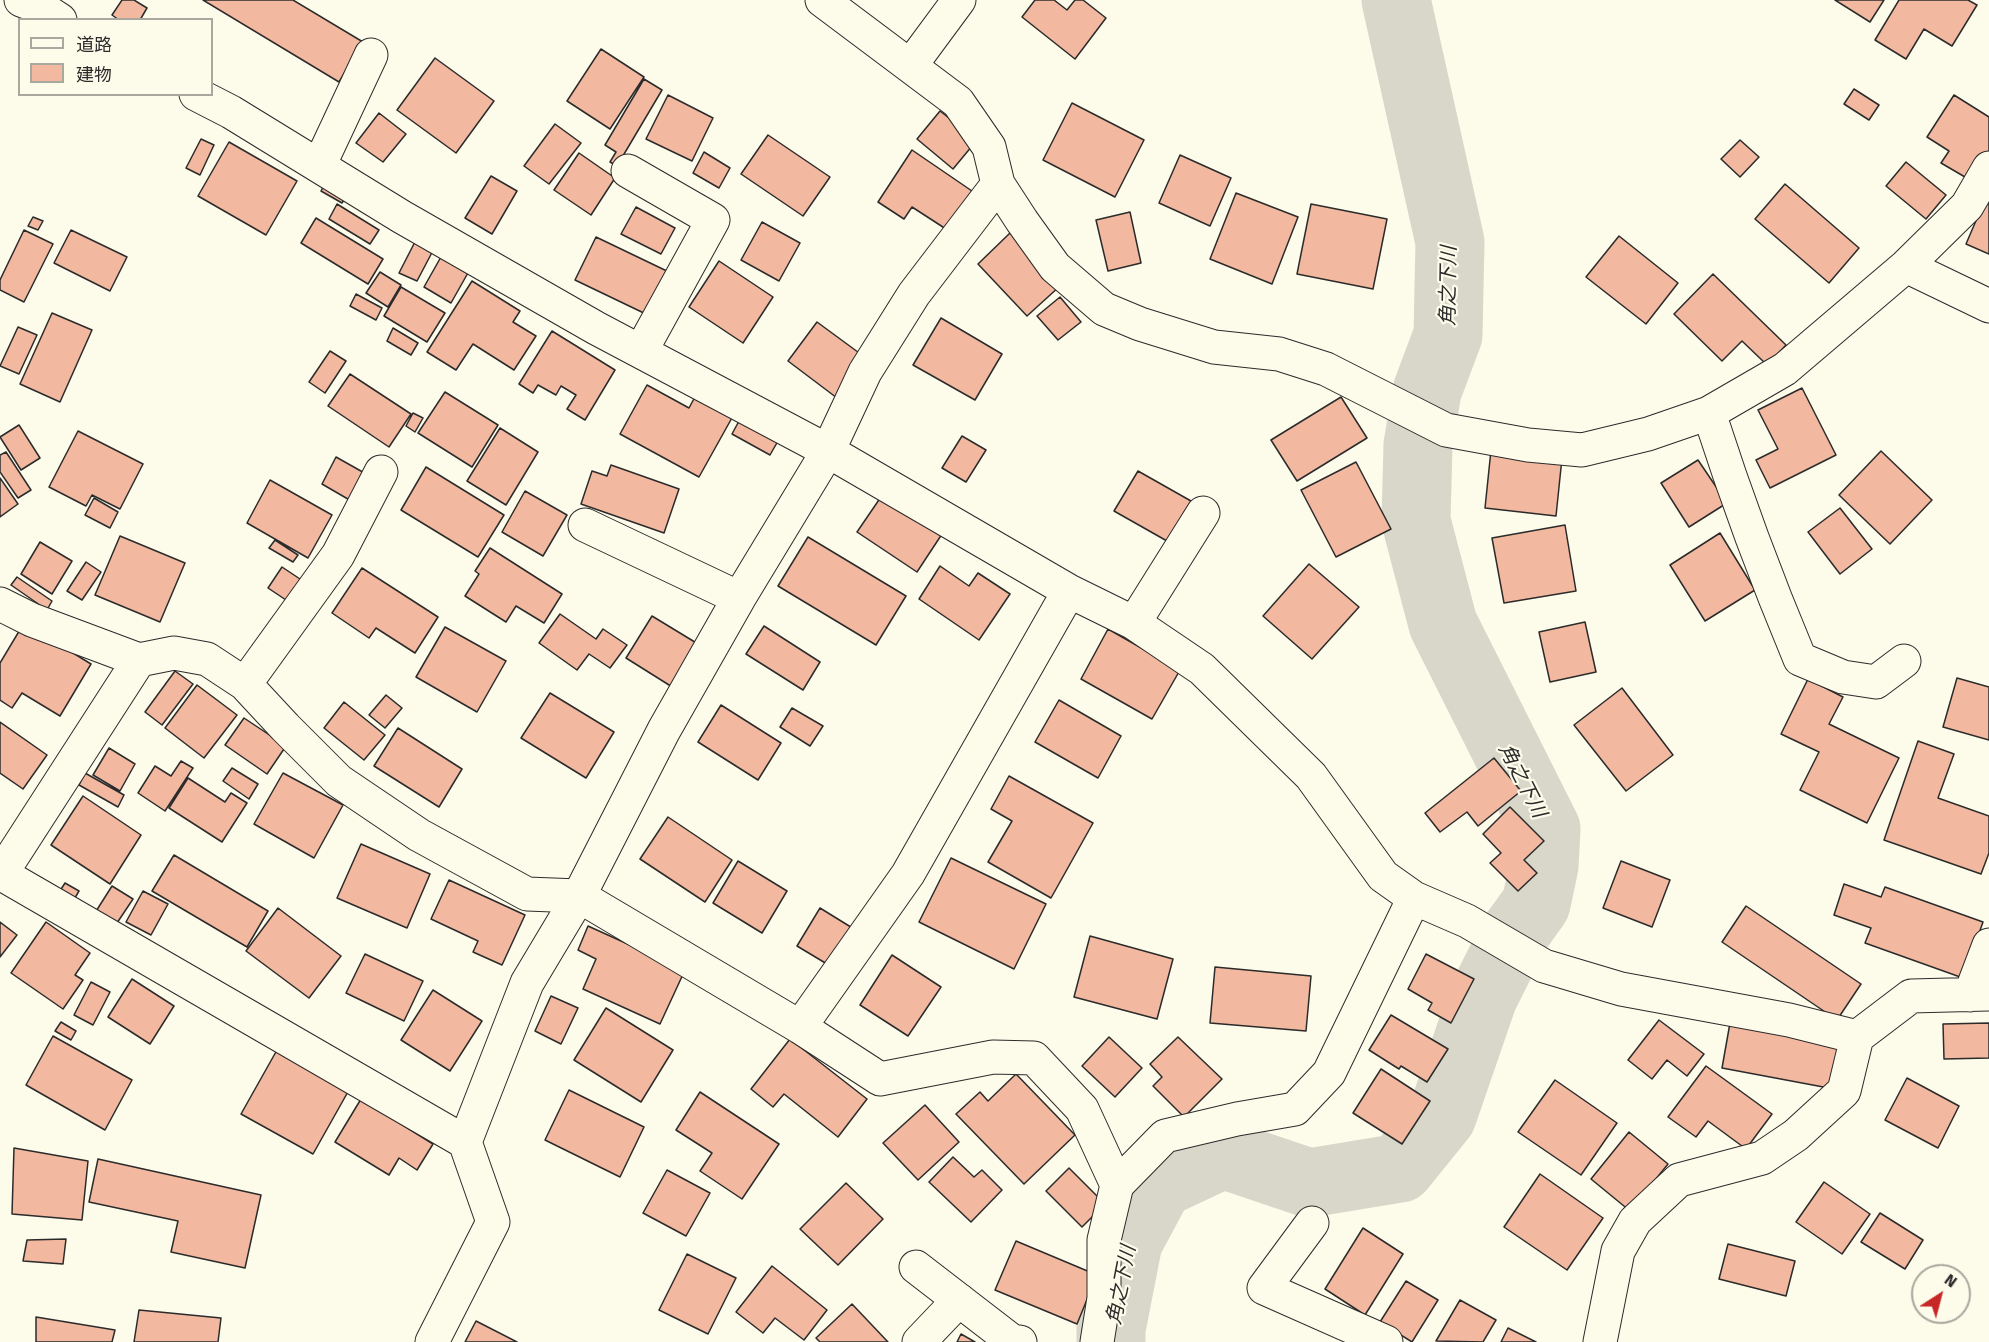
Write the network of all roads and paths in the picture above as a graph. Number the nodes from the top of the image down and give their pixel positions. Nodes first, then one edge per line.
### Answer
1 (21, 0) edge
2 (822, 0) edge
3 (959, 0) edge
4 (57, 18) edge
5 (372, 55) dead end
6 (911, 65) junction
7 (200, 96) edge
8 (319, 166) junction
9 (1989, 168) edge
10 (628, 171) dead end
11 (998, 184) junction
12 (1906, 266) junction
13 (1989, 306) edge
14 (641, 351) junction
15 (1710, 413) junction
16 (828, 451) junction
17 (381, 472) dead end
18 (1203, 513) dead end
19 (585, 525) dead end
20 (1069, 591) junction
21 (739, 597) junction
22 (0, 604) edge
23 (1134, 623) junction
24 (139, 660) junction
25 (1904, 661) dead end
26 (245, 684) junction
27 (1, 873) edge
28 (579, 896) junction
29 (1414, 898) junction
30 (1989, 945) edge
31 (1979, 994) edge
32 (800, 1027) junction
33 (1857, 1037) junction
34 (465, 1142) junction
35 (1117, 1185) junction
36 (1312, 1223) dead end
37 (916, 1267) dead end
38 (959, 1300) junction
39 (432, 1342) edge
40 (919, 1342) edge
41 (1020, 1342) edge
42 (1097, 1342) edge
43 (1386, 1342) edge
44 (1600, 1342) edge

1 - 4 street
2 - 6 street
3 - 6 street
5 - 8 street
6 - 11 street
7 - 8 street
8 - 14 street
9 - 12 street
10 - 14 street
11 - 15 street
11 - 16 street
12 - 13 street
12 - 15 street
14 - 16 street
15 - 25 street
16 - 20 street
16 - 21 street
17 - 26 street
18 - 23 street
19 - 21 street
20 - 23 street
20 - 32 street
21 - 28 street
22 - 24 street
23 - 29 street
24 - 26 street
24 - 27 street
26 - 28 street
27 - 34 street
28 - 32 street
28 - 34 street
29 - 33 street
29 - 35 street
30 - 31 street
31 - 33 street
32 - 35 street
33 - 44 street
34 - 39 street
35 - 42 street
36 - 43 street
37 - 38 street
38 - 40 street
38 - 41 street

